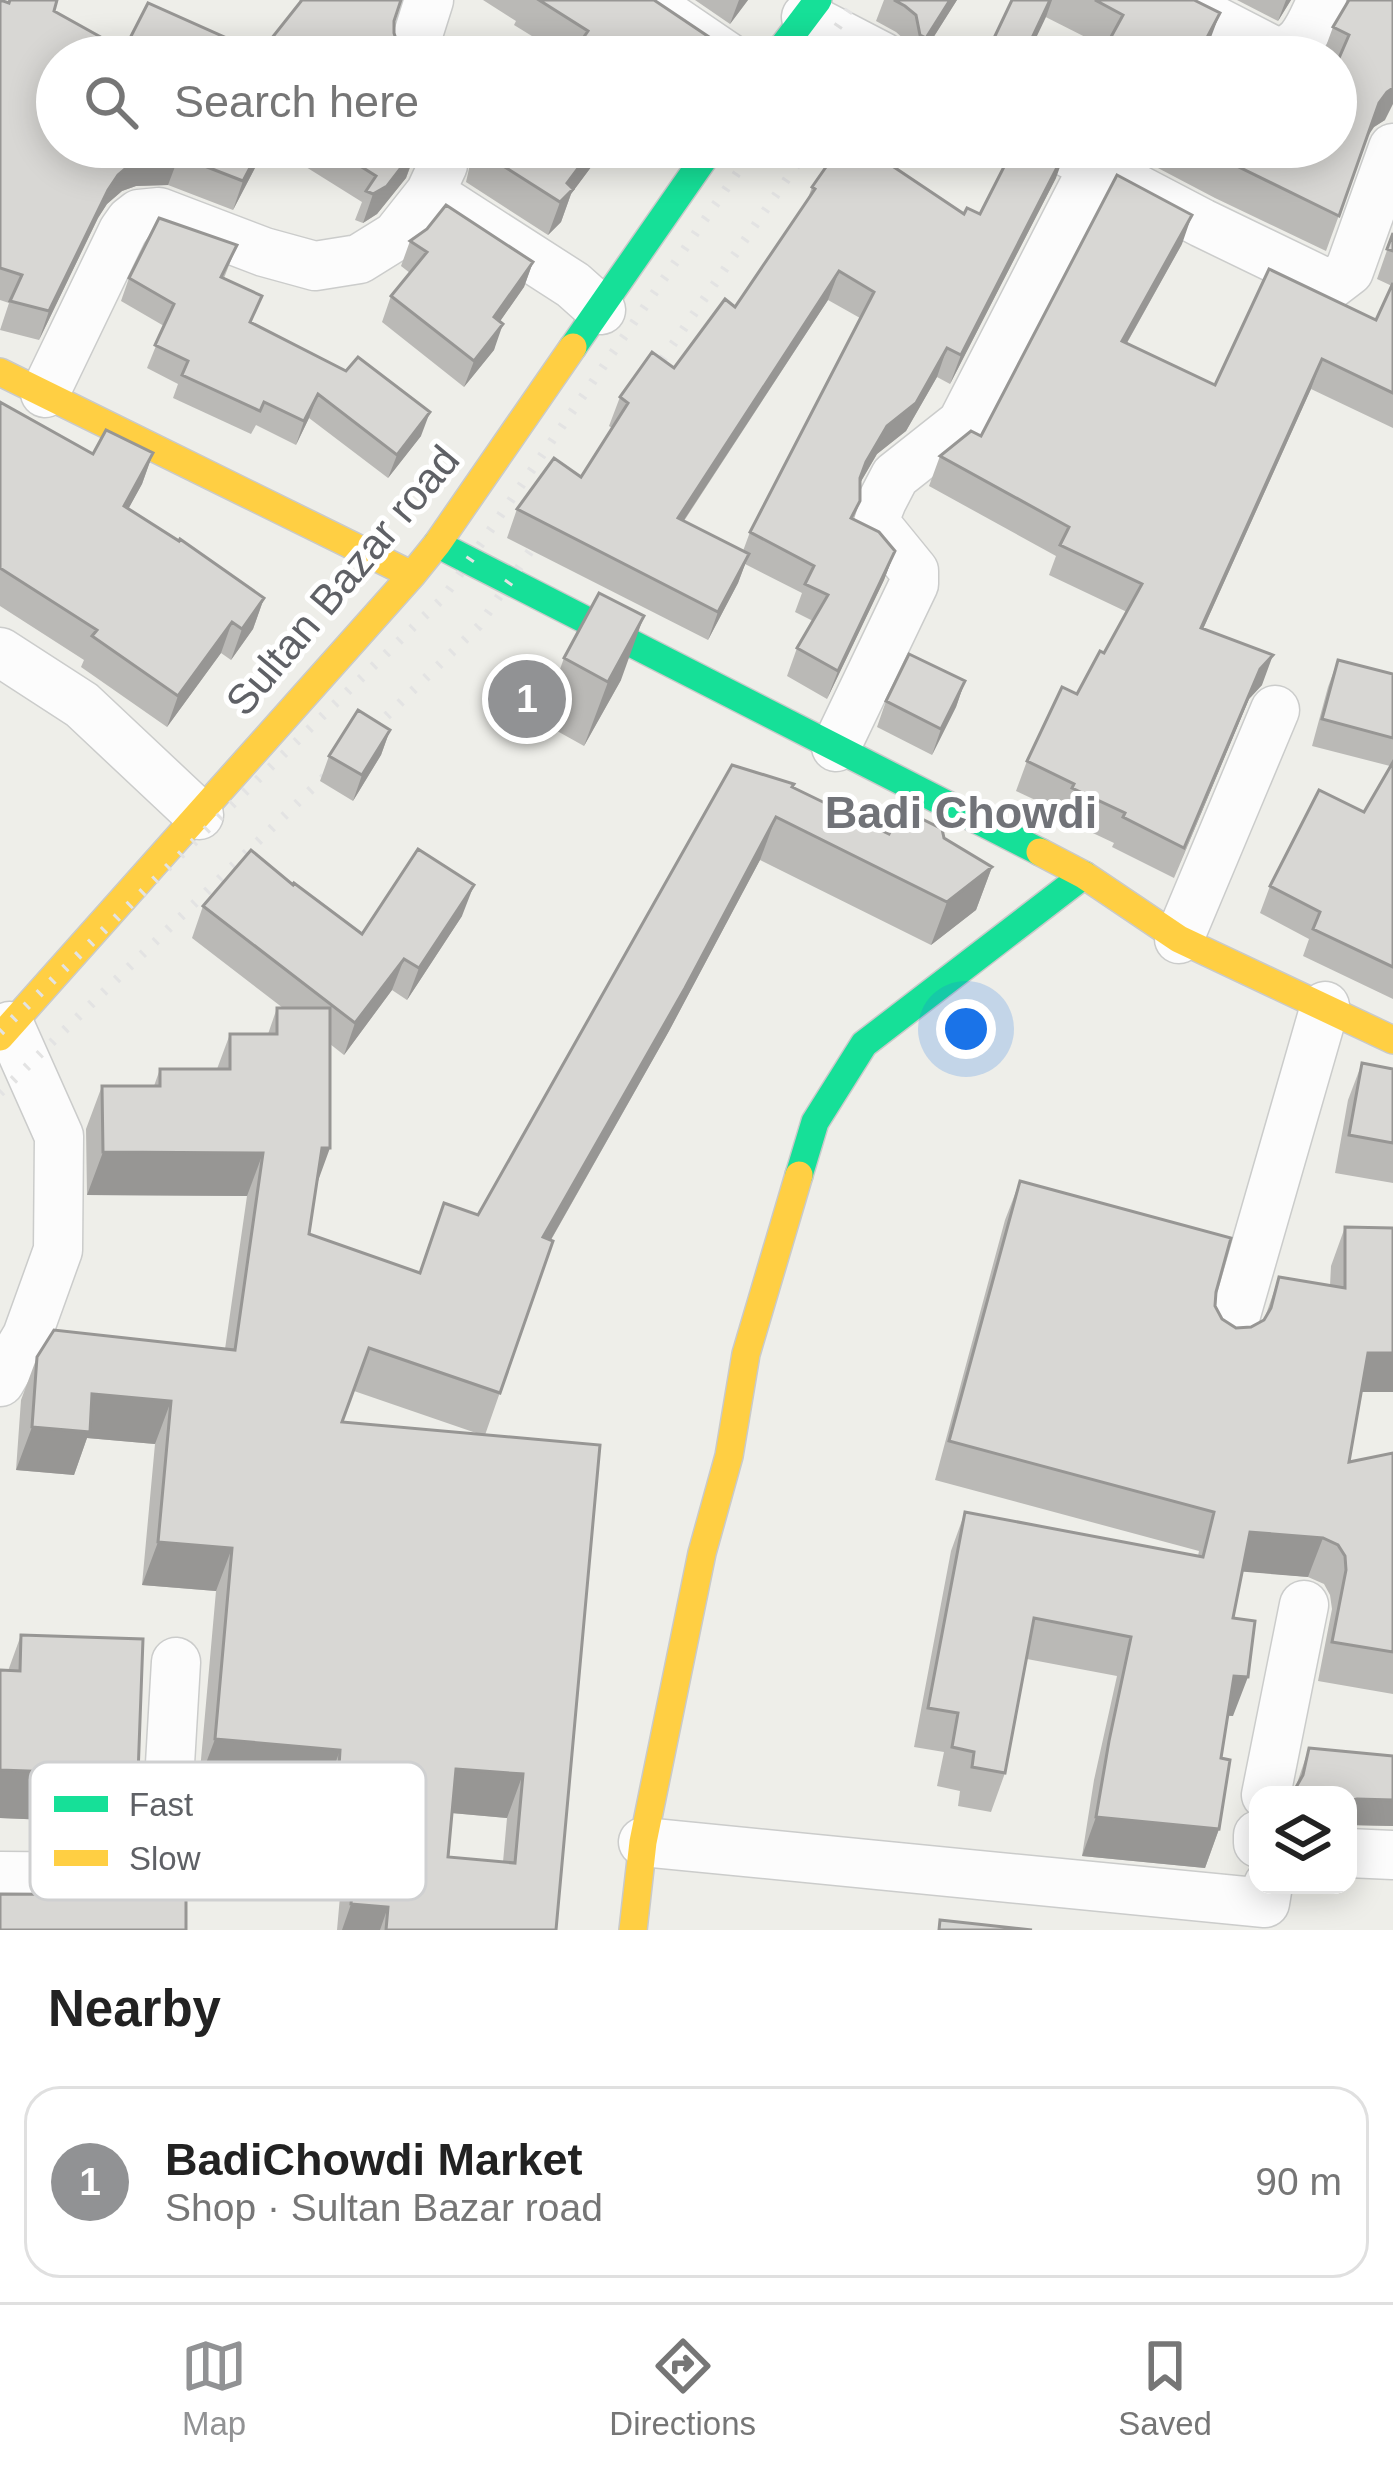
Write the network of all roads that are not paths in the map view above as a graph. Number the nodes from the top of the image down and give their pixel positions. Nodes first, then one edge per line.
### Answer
1 (429, 0) edge
2 (644, 0) edge
3 (1175, 0) edge
4 (1322, 0) edge
5 (812, 8) edge
6 (418, 36) edge
7 (697, 36) edge
8 (791, 36) edge
9 (853, 36) edge
10 (1245, 36) edge
11 (1301, 36) edge
12 (1393, 148) edge
13 (698, 168) edge
14 (1071, 168) edge
15 (1098, 168) edge
16 (435, 170) edge
17 (601, 310) junction
18 (0, 372) edge
19 (45, 393) junction
20 (437, 544) junction
21 (412, 575) junction
22 (0, 652) edge
23 (1275, 710) dead end
24 (836, 747) junction
25 (199, 815) junction
26 (1084, 875) junction
27 (1180, 939) junction
28 (1324, 1006) junction
29 (5, 1032) edge
30 (1393, 1040) edge
31 (1229, 1339) edge
32 (0, 1382) edge
33 (1304, 1606) dead end
34 (176, 1662) dead end
35 (170, 1762) edge
36 (1268, 1786) edge
37 (643, 1842) junction
38 (1357, 1854) edge
39 (1393, 1856) edge
40 (0, 1876) edge
41 (30, 1876) edge
42 (1265, 1906) edge
43 (633, 1930) edge

1 - 6 street
2 - 7 street
3 - 10 street
4 - 11 street
5 - 8 street
5 - 9 street
12 - 15 street
13 - 17 street, Sultan Bazar road
14 - 24 street
16 - 17 street
16 - 19 street
17 - 20 street, Sultan Bazar road
18 - 19 street
19 - 21 street
20 - 21 street, Sultan Bazar road
20 - 24 street
21 - 25 street, Sultan Bazar road
22 - 25 street
23 - 27 street
24 - 26 street
25 - 29 street, Sultan Bazar road
26 - 27 street
26 - 37 street
27 - 28 street
28 - 30 street
28 - 31 street
29 - 32 street
33 - 36 street
34 - 35 street
37 - 42 street
37 - 43 street
38 - 39 street
40 - 41 street

